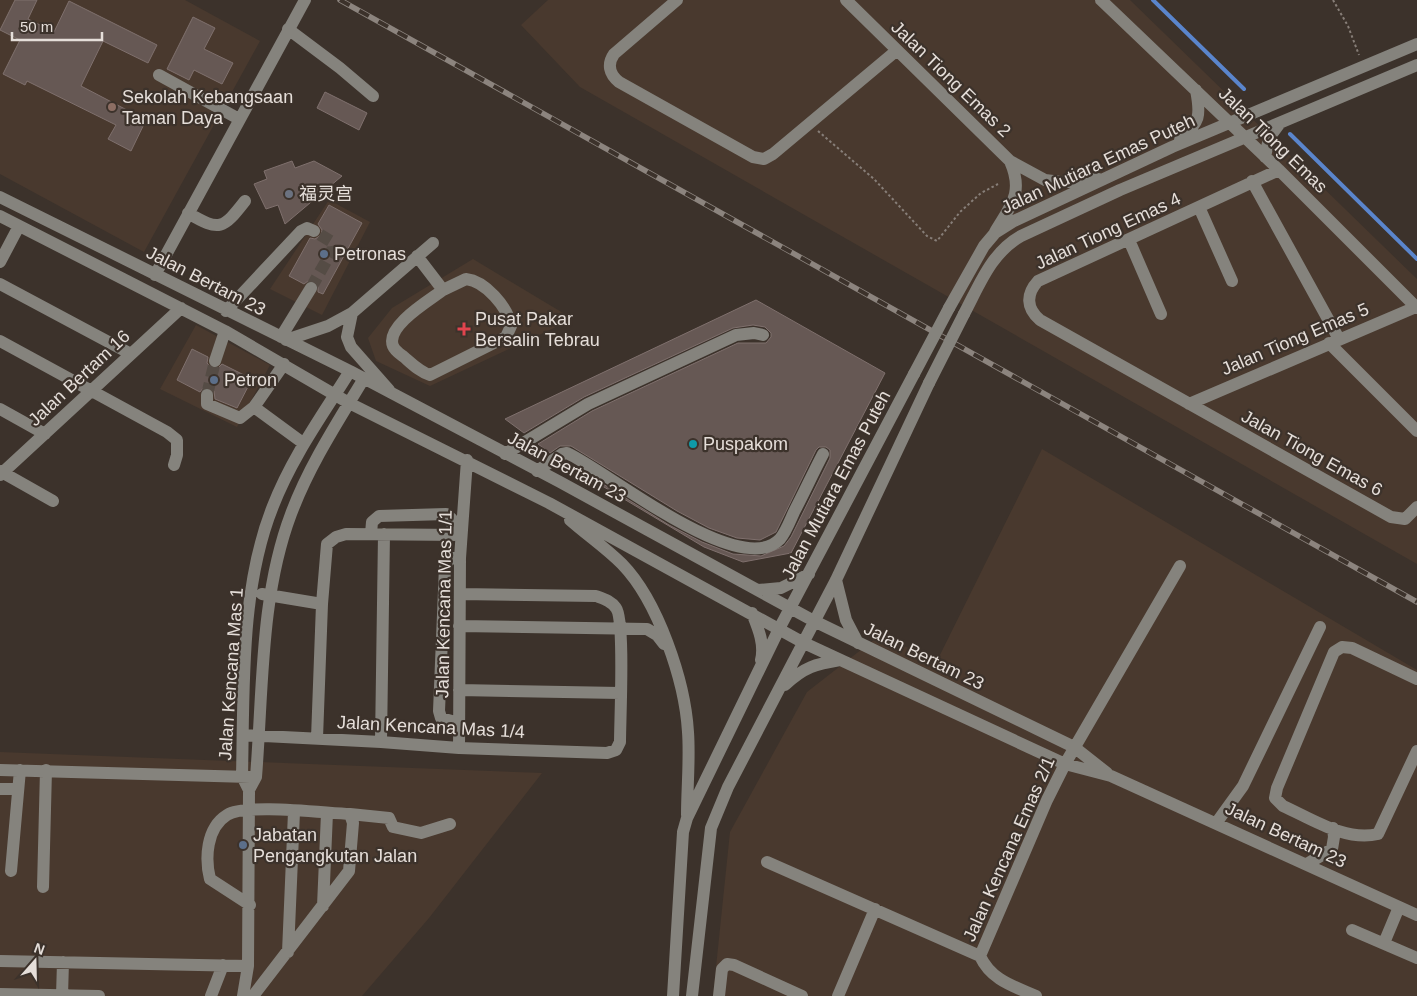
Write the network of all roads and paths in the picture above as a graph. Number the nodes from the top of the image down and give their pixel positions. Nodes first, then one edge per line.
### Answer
1 (304, 0) edge
2 (677, 0) edge
3 (846, 0) edge
4 (1101, 0) edge
5 (1334, 0) edge
6 (288, 29) junction
7 (1417, 44) edge
8 (896, 51) junction
9 (1417, 65) edge
10 (1363, 66) junction
11 (159, 75) dead end
12 (1196, 90) junction
13 (373, 96) dead end
14 (239, 119) junction
15 (808, 123) junction
16 (1229, 123) junction
17 (1280, 123) junction
18 (1244, 138) junction
19 (1172, 148) junction
20 (1265, 157) junction
21 (1010, 161) junction
22 (1279, 170) junction
23 (1106, 178) junction
24 (1252, 182) junction
25 (998, 184) dead end
26 (0, 197) edge
27 (245, 201) dead end
28 (1199, 207) junction
29 (188, 213) junction
30 (0, 216) edge
31 (19, 226) junction
32 (314, 231) dead end
33 (995, 233) junction
34 (1129, 240) junction
35 (433, 243) dead end
36 (417, 256) junction
37 (0, 262) edge
38 (154, 275) junction
39 (1232, 280) dead end
40 (0, 284) edge
41 (311, 288) tunnel mouth
42 (443, 290) junction
43 (1416, 307) edge
44 (181, 308) junction
45 (226, 311) junction
46 (352, 313) junction
47 (1161, 314) dead end
48 (225, 331) junction
49 (763, 335) dead end
50 (283, 339) junction
51 (0, 340) edge
52 (1334, 341) junction
53 (131, 354) junction
54 (216, 361) tunnel mouth
55 (284, 364) junction
56 (350, 371) junction
57 (363, 380) junction
58 (91, 390) junction
59 (392, 393) junction
60 (336, 394) junction
61 (207, 395) dead end
62 (349, 403) junction
63 (1189, 404) junction
64 (254, 407) junction
65 (0, 409) edge
66 (1417, 431) edge
67 (45, 434) junction
68 (303, 443) junction
69 (505, 454) junction
70 (823, 454) dead end
71 (467, 460) junction
72 (174, 465) dead end
73 (537, 471) junction
74 (1, 473) edge
75 (53, 501) dead end
76 (549, 503) junction
77 (1417, 507) edge
78 (371, 534) junction
79 (384, 534) junction
80 (457, 535) junction
81 (460, 558) junction
82 (1180, 566) dead end
83 (810, 574) junction
84 (836, 580) junction
85 (758, 590) junction
86 (252, 591) junction
87 (460, 594) junction
88 (270, 596) junction
89 (322, 604) junction
90 (790, 609) junction
91 (752, 614) junction
92 (814, 621) junction
93 (459, 626) junction
94 (1320, 627) dead end
95 (620, 628) junction
96 (780, 629) junction
97 (804, 643) junction
98 (858, 644) junction
99 (673, 659) junction
100 (840, 660) junction
101 (756, 677) junction
102 (1417, 679) edge
103 (459, 690) junction
104 (779, 690) junction
105 (620, 693) junction
106 (459, 723) junction
107 (243, 735) junction
108 (259, 736) junction
109 (317, 738) junction
110 (381, 742) junction
111 (1074, 746) junction
112 (459, 748) junction
113 (1417, 751) edge
114 (1065, 764) junction
115 (0, 770) edge
116 (20, 770) junction
117 (46, 770) junction
118 (242, 776) junction
119 (1111, 776) junction
120 (256, 777) junction
121 (0, 788) edge
122 (18, 789) junction
123 (249, 790) junction
124 (249, 809) junction
125 (294, 812) junction
126 (327, 813) junction
127 (350, 814) junction
128 (687, 818) junction
129 (1217, 822) junction
130 (450, 824) dead end
131 (1333, 828) junction
132 (767, 862) dead end
133 (1307, 864) junction
134 (10, 871) dead end
135 (44, 887) dead end
136 (250, 905) junction
137 (323, 906) junction
138 (1398, 907) junction
139 (876, 909) junction
140 (1417, 915) edge
141 (1352, 930) dead end
142 (1384, 943) junction
143 (288, 952) junction
144 (980, 956) junction
145 (1417, 958) edge
146 (0, 961) edge
147 (63, 962) junction
148 (222, 965) junction
149 (248, 966) junction
150 (0, 994) edge
151 (62, 996) edge
152 (99, 996) edge
153 (211, 996) edge
154 (243, 996) edge
155 (253, 996) edge
156 (673, 996) edge
157 (692, 996) edge
158 (719, 996) edge
159 (802, 996) edge
160 (838, 996) edge
161 (1036, 996) edge

1 - 6 street
2 - 15 street
3 - 8 street, Jalan Tiong Emas 2
4 - 12 street, Jalan Tiong Emas
5 - 10 path
6 - 13 street
6 - 14 street
7 - 10 street, Jalan Mutiara Emas Puteh
8 - 15 street
8 - 21 street, Jalan Tiong Emas 2
9 - 17 street, Jalan Mutiara Emas Puteh
10 - 16 street, Jalan Mutiara Emas Puteh
11 - 14 street
12 - 16 street, Jalan Tiong Emas
12 - 19 street
14 - 29 street
15 - 25 path
16 - 18 street, Jalan Tiong Emas
16 - 19 street, Jalan Mutiara Emas Puteh
17 - 18 street, Jalan Mutiara Emas Puteh
17 - 20 street
18 - 20 street, Jalan Tiong Emas
18 - 84 street, Jalan Mutiara Emas Puteh, bridge
19 - 23 street, Jalan Mutiara Emas Puteh
20 - 22 street, Jalan Tiong Emas
21 - 23 street, Jalan Tiong Emas 2
21 - 33 street, Jalan Tiong Emas 2
22 - 24 street, Jalan Tiong Emas 4
22 - 43 street, Jalan Tiong Emas
23 - 33 street, Jalan Mutiara Emas Puteh
24 - 28 street, Jalan Tiong Emas 4
24 - 52 street
26 - 38 street, Jalan Bertam 23
27 - 29 street
28 - 34 street, Jalan Tiong Emas 4
28 - 39 street
29 - 38 street
30 - 31 street, Jalan Bertam 23
31 - 37 street
31 - 44 street, Jalan Bertam 23
32 - 45 street
33 - 83 street, Jalan Mutiara Emas Puteh, bridge
34 - 47 street
34 - 63 street, Jalan Tiong Emas 4
35 - 36 street
36 - 42 street
36 - 46 street
38 - 45 street, Jalan Bertam 23
40 - 53 street
41 - 50 street
42 - 42 street
43 - 52 street, Jalan Tiong Emas 5
44 - 48 street, Jalan Bertam 23
44 - 53 street, Jalan Bertam 16
45 - 50 street, Jalan Bertam 23
46 - 50 street
46 - 59 street
48 - 54 street
48 - 55 street, Jalan Bertam 23
49 - 69 street
50 - 56 street, Jalan Bertam 23
51 - 58 street
52 - 63 street, Jalan Tiong Emas 5
52 - 66 street
53 - 58 street, Jalan Bertam 16
55 - 60 street, Jalan Bertam 23
55 - 64 street
56 - 57 street, Jalan Bertam 23
56 - 60 street, Jalan Kencana Mas 1
57 - 59 street, Jalan Bertam 23
57 - 62 street, Jalan Kencana Mas 1
58 - 67 street, Jalan Bertam 16
58 - 72 street
59 - 69 street, Jalan Bertam 23
60 - 62 street, Jalan Bertam 23
60 - 68 street, Jalan Kencana Mas 1
61 - 64 street
62 - 71 street, Jalan Bertam 23
62 - 88 street, Jalan Kencana Mas 1
63 - 77 street, Jalan Tiong Emas 6
64 - 68 street
65 - 67 street
67 - 74 street, Jalan Bertam 16
68 - 86 street, Jalan Kencana Mas 1
69 - 73 street, Jalan Bertam 23
70 - 73 street
71 - 76 street, Jalan Bertam 23
71 - 80 street, Jalan Kencana Mas 1/1
73 - 85 street, Jalan Bertam 23
74 - 75 street
76 - 91 street, Jalan Bertam 23
76 - 99 street
78 - 79 street
78 - 80 street
78 - 89 street
79 - 80 street
79 - 110 street
80 - 81 street, Jalan Kencana Mas 1/1
81 - 87 street, Jalan Kencana Mas 1/1
81 - 106 street
82 - 111 street, Jalan Kencana Emas 2/1
83 - 85 street
83 - 90 street, Jalan Mutiara Emas Puteh
84 - 92 street, Jalan Mutiara Emas Puteh
84 - 98 street
85 - 90 street, Jalan Bertam 23
86 - 88 street
86 - 107 street, Jalan Kencana Mas 1
87 - 93 street, Jalan Kencana Mas 1/1
87 - 95 street
88 - 89 street
88 - 108 street, Jalan Kencana Mas 1
89 - 109 street
90 - 92 street, Jalan Bertam 23
90 - 96 street, Jalan Mutiara Emas Puteh
91 - 96 street, Jalan Bertam 23
91 - 101 street
92 - 97 street, Jalan Mutiara Emas Puteh
92 - 98 street, Jalan Bertam 23
93 - 95 street
93 - 103 street, Jalan Kencana Mas 1/1
94 - 129 street
95 - 99 street
95 - 105 street
96 - 97 street, Jalan Bertam 23
96 - 101 street
97 - 100 street, Jalan Bertam 23
97 - 104 street
98 - 111 street, Jalan Bertam 23
99 - 128 street
100 - 104 street
100 - 114 street, Jalan Bertam 23
101 - 128 street
102 - 131 street
103 - 105 street
103 - 106 street, Jalan Kencana Mas 1/1
104 - 157 street
105 - 112 street, Jalan Kencana Mas 1/4
106 - 112 street, Jalan Kencana Mas 1/1
107 - 108 street, Jalan Kencana Mas 1/4
107 - 118 street, Jalan Kencana Mas 1
108 - 109 street, Jalan Kencana Mas 1/4
108 - 120 street, Jalan Kencana Mas 1
109 - 110 street, Jalan Kencana Mas 1/4
110 - 112 street, Jalan Kencana Mas 1/4
111 - 114 street, Jalan Kencana Emas 2/1
111 - 119 street, Jalan Bertam 23
113 - 131 street
114 - 119 street, Jalan Bertam 23
114 - 144 street, Jalan Kencana Emas 2/1
115 - 116 street
116 - 117 street
116 - 122 street
117 - 118 street
117 - 135 street
118 - 120 street
118 - 123 street, Jalan Kencana Mas 1
119 - 129 street, Jalan Bertam 23
120 - 123 street, Jalan Kencana Mas 1
121 - 122 street
122 - 134 street
123 - 124 street, Jalan Kencana Mas 1
124 - 125 street
124 - 136 street, Jalan Kencana Mas 1
124 - 136 street
125 - 126 street
125 - 143 street
126 - 127 street
126 - 137 street
127 - 130 street
127 - 137 street
128 - 156 street
129 - 133 street, Jalan Bertam 23
131 - 133 street
132 - 139 street
133 - 138 street, Jalan Bertam 23
136 - 149 street, Jalan Kencana Mas 1
137 - 143 street
138 - 140 street, Jalan Bertam 23
138 - 142 street
139 - 144 street
139 - 160 street
141 - 142 street
142 - 145 street
143 - 155 street
144 - 161 street, Jalan Kencana Emas 2/1
146 - 147 street
147 - 148 street
147 - 151 street
148 - 149 street
148 - 153 street
149 - 154 street, Jalan Kencana Mas 1
150 - 151 street
151 - 152 street
158 - 159 street

